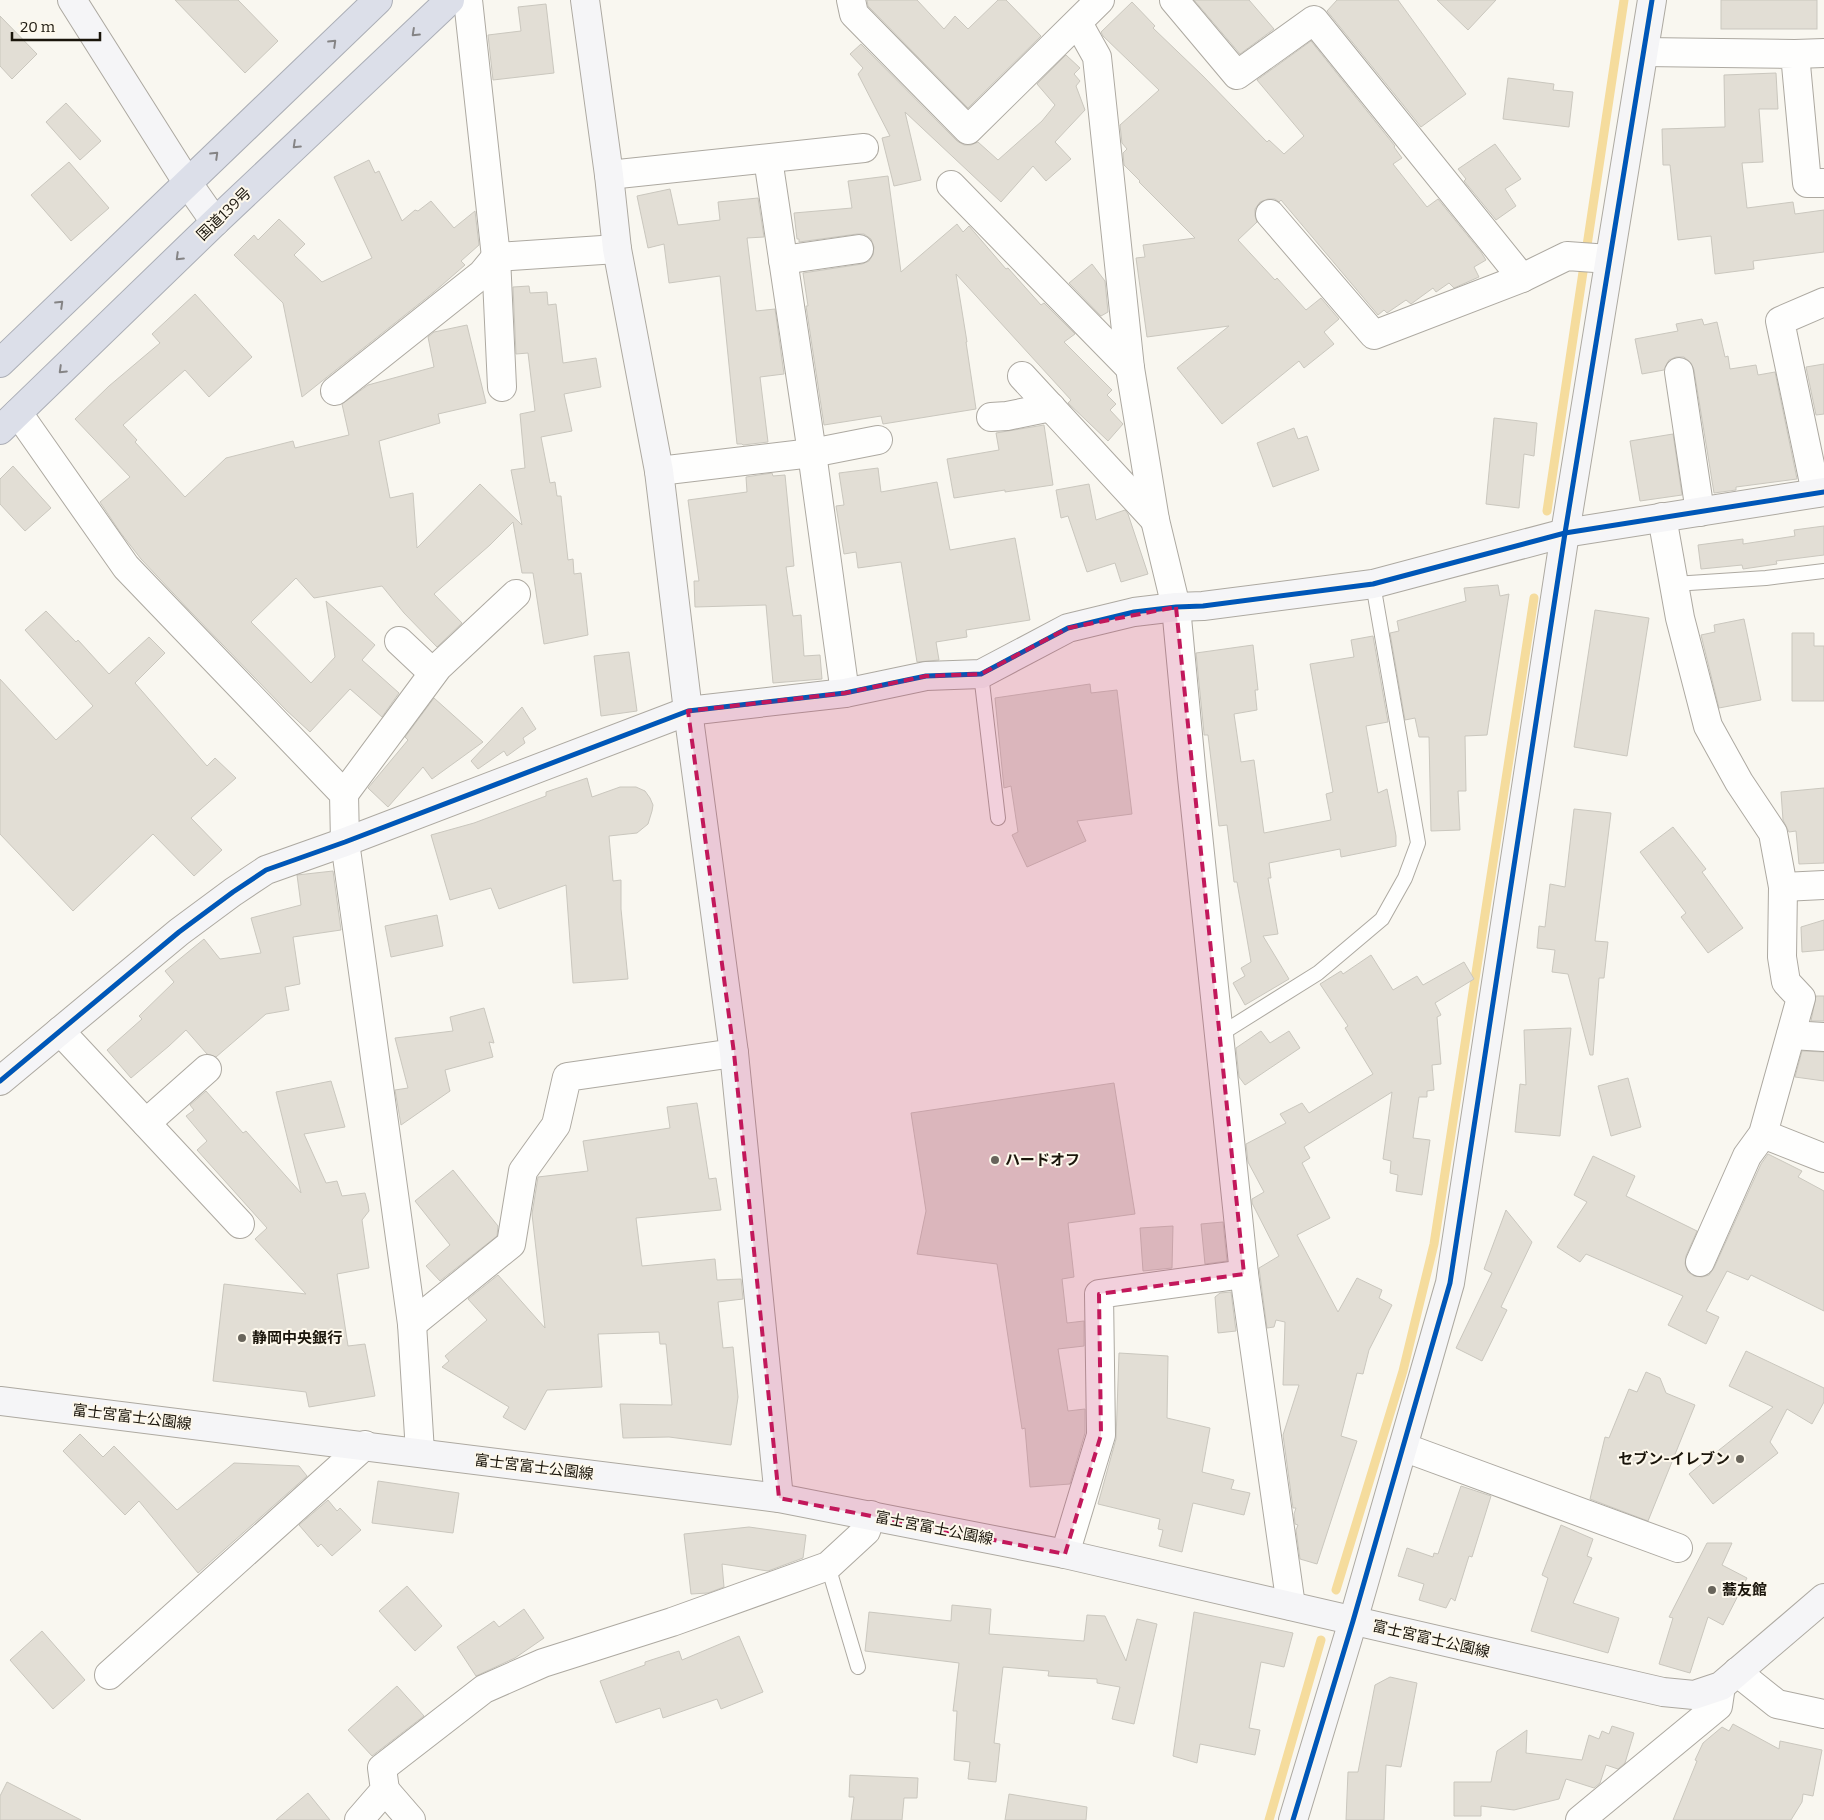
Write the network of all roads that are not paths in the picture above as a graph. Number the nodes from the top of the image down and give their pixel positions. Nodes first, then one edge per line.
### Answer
1 (72, 0) edge
2 (378, 0) edge
3 (450, 0) edge
4 (468, 0) edge
5 (585, 0) edge
6 (851, 0) edge
7 (1100, 0) edge
8 (1174, 0) edge
9 (1652, 0) edge
10 (1078, 23) junction
11 (1644, 52) junction
12 (1824, 53) edge
13 (1795, 54) junction
14 (864, 148) dead end
15 (768, 159) junction
16 (609, 175) junction
17 (187, 182) junction
18 (1824, 183) edge
19 (951, 185) dead end
20 (1270, 214) dead end
21 (215, 222) junction
22 (617, 249) junction
23 (859, 249) dead end
24 (496, 257) junction
25 (1604, 258) junction
26 (783, 260) junction
27 (1522, 278) junction
28 (1824, 302) edge
29 (0, 363) edge
30 (1130, 368) junction
31 (1680, 372) dead end
32 (1022, 376) dead end
33 (502, 387) dead end
34 (334, 391) dead end
35 (1051, 407) junction
36 (991, 417) dead end
37 (9, 421) edge
38 (878, 440) dead end
39 (812, 452) junction
40 (659, 471) junction
41 (1820, 492) edge
42 (1700, 512) junction
43 (1662, 517) junction
44 (1155, 520) junction
45 (1565, 533) junction
46 (1824, 571) edge
47 (1374, 584) junction
48 (1674, 584) junction
49 (516, 594) dead end
50 (1176, 606) junction
51 (399, 641) dead end
52 (433, 673) junction
53 (981, 674) junction
54 (845, 693) junction
55 (688, 711) junction
56 (344, 794) junction
57 (998, 818) dead end
58 (345, 842) junction
59 (1824, 885) edge
60 (1783, 887) junction
61 (60, 1031) junction
62 (1219, 1035) junction
63 (1791, 1035) junction
64 (1824, 1037) edge
65 (734, 1054) junction
66 (207, 1069) dead end
67 (0, 1081) edge
68 (146, 1123) junction
69 (1763, 1134) junction
70 (1824, 1158) edge
71 (240, 1224) dead end
72 (1700, 1262) dead end
73 (1244, 1274) junction
74 (412, 1324) junction
75 (0, 1401) edge
76 (365, 1445) junction
77 (1403, 1447) junction
78 (420, 1452) junction
79 (779, 1498) junction
80 (871, 1516) junction
81 (1678, 1548) dead end
82 (1065, 1554) junction
83 (828, 1566) junction
84 (1824, 1598) edge
85 (1291, 1606) junction
86 (1353, 1621) junction
87 (858, 1667) dead end
88 (109, 1675) dead end
89 (1729, 1679) junction
90 (1824, 1714) edge
91 (385, 1790) junction
92 (358, 1820) edge
93 (411, 1820) edge
94 (1293, 1820) edge
95 (1580, 1820) edge

1 - 17 street
17 -> 2 highway
3 -> 21 highway, 国道139号
4 - 24 street
5 - 16 street
6 - 10 street
7 - 10 street
8 - 27 street
9 - 11 street
10 - 30 street
11 - 13 street
11 - 25 street
12 - 13 street
13 - 18 street
14 - 15 street
15 - 16 street
15 - 26 street
16 - 22 street
17 - 21 street
29 -> 17 highway
19 - 30 street
20 - 27 street
21 -> 37 highway, 国道139号
22 - 24 street
22 - 40 street
23 - 26 street
24 - 33 street
24 - 34 street
25 - 27 street
25 - 45 street
26 - 39 street
28 - 41 street
30 - 44 street
31 - 42 street
32 - 35 street
35 - 36 street
35 - 44 street
37 - 56 street
38 - 39 street
39 - 40 street
39 - 54 street
40 - 55 street
41 - 42 street
42 - 43 street
43 - 45 street
43 - 48 street
44 - 50 street
45 - 47 street
45 - 77 street
46 - 48 lane
47 - 50 street
47 - 62 lane
48 - 60 street
49 - 52 street
50 - 53 street
50 - 62 street
51 - 52 street
52 - 56 street
53 - 54 street
53 - 57 lane
54 - 55 street
55 - 58 street
55 - 65 street
56 - 58 street
58 - 61 street
58 - 74 street
59 - 60 street
60 - 63 street
61 - 67 street
61 - 68 street
62 - 73 street
63 - 64 street
63 - 69 street
65 - 74 street
65 - 79 street
66 - 68 street
68 - 71 street
69 - 70 street
69 - 72 street
73 - 82 street
73 - 85 street
74 - 78 street
75 - 76 street, 富士宮富士公園線
76 - 78 street, 富士宮富士公園線
76 - 88 street
77 - 81 street
77 - 86 street
78 - 79 street, 富士宮富士公園線
79 - 80 street, 富士宮富士公園線
80 - 82 street, 富士宮富士公園線
80 - 83 street
82 - 85 street, 富士宮富士公園線
83 - 87 lane
83 - 91 street
84 - 89 street, 富士宮富士公園線
85 - 86 street, 富士宮富士公園線
86 - 89 street, 富士宮富士公園線
86 - 94 street
89 - 90 street
89 - 95 street
91 - 92 street
91 - 93 street

